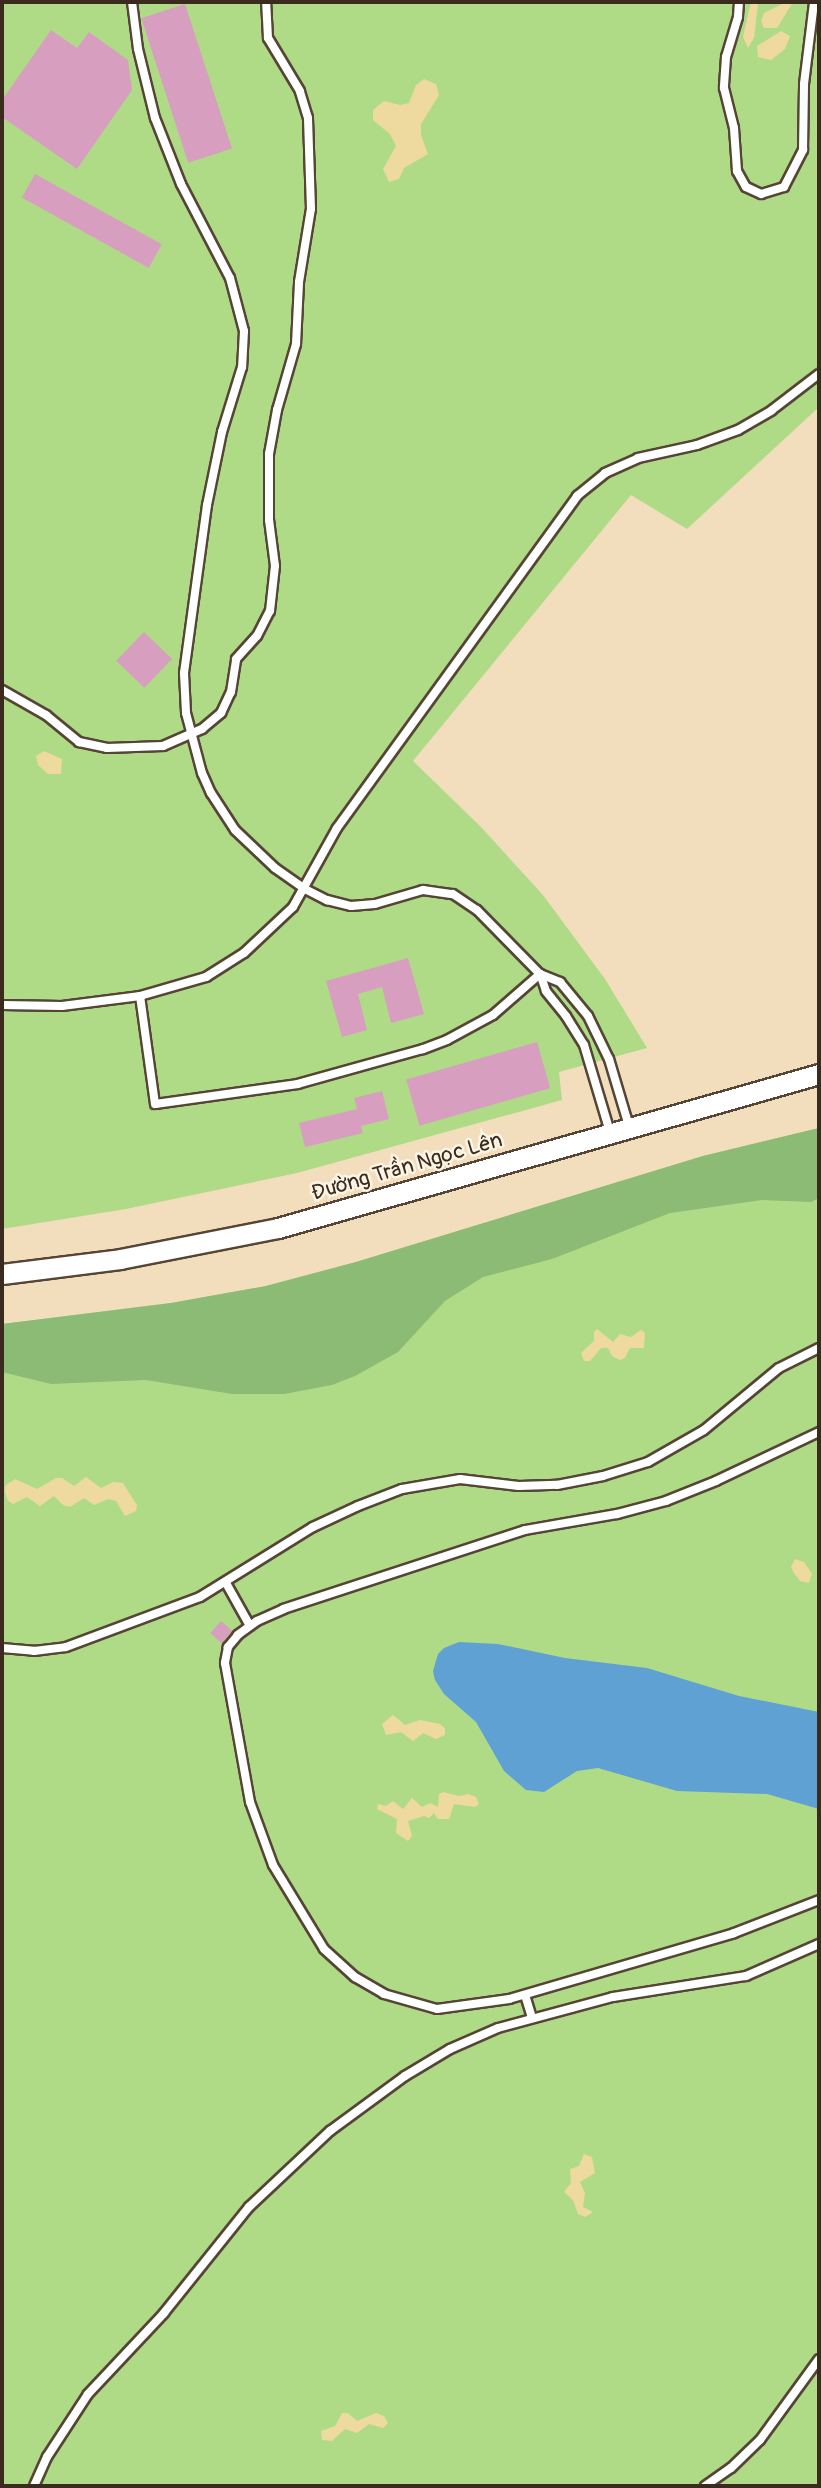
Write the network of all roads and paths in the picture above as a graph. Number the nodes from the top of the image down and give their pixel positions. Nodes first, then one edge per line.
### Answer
1 (132, 2) edge
2 (266, 2) edge
3 (739, 2) edge
4 (814, 2) edge
5 (819, 374) edge
6 (2, 690) edge
7 (191, 735) junction
8 (305, 888) junction
9 (540, 974) junction
10 (140, 996) junction
11 (2, 1005) edge
12 (819, 1074) edge
13 (620, 1129) junction
14 (2, 1274) edge
15 (819, 1348) edge
16 (819, 1432) edge
17 (226, 1583) junction
18 (250, 1626) junction
19 (2, 1648) edge
20 (819, 1900) edge
21 (819, 1944) edge
22 (525, 1995) junction
23 (532, 2018) junction
24 (819, 2359) edge
25 (34, 2486) edge
26 (705, 2486) edge

1 - 7 lane
2 - 7 lane
3 - 4 lane
5 - 8 lane
6 - 7 lane
7 - 8 lane
8 - 9 lane
8 - 10 lane
9 - 10 lane
9 - 13 lane
9 - 13 lane
10 - 11 lane
12 - 13 street, Đường Trần Ngọc Lên
13 - 14 street, Đường Trần Ngọc Lên
15 - 17 lane
16 - 18 lane
17 - 18 lane
17 - 19 lane
18 - 22 lane
20 - 22 lane
21 - 23 lane
22 - 23 lane
23 - 25 lane
24 - 26 lane

